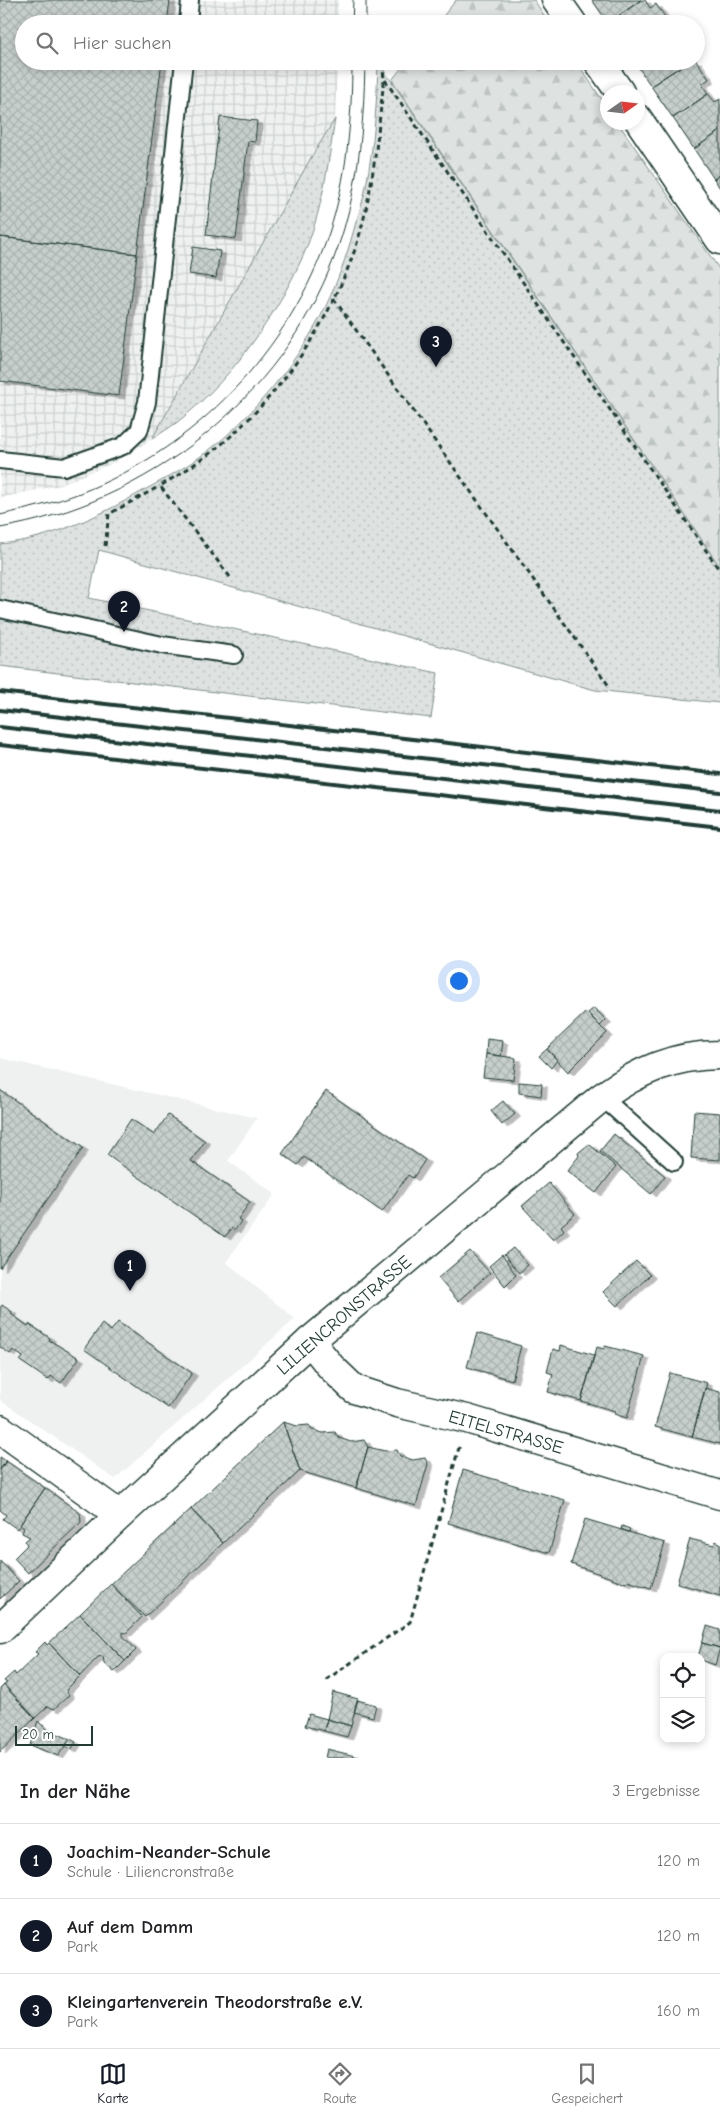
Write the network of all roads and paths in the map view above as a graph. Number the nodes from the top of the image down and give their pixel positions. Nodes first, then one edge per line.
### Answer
1 (190, 0) edge
2 (556, 0) edge
3 (189, 15) edge
4 (567, 15) edge
5 (183, 70) edge
6 (382, 70) edge
7 (604, 70) edge
8 (384, 80) junction
9 (615, 85) edge
10 (645, 129) edge
11 (720, 240) edge
12 (334, 299) junction
13 (0, 460) edge
14 (160, 486) junction
15 (105, 546) dead end
16 (720, 571) edge
17 (230, 577) dead end
18 (0, 609) edge
19 (234, 655) dead end
20 (609, 686) dead end
21 (720, 1055) edge
22 (602, 1097) junction
23 (674, 1162) dead end
24 (310, 1341) junction
25 (467, 1419) junction
26 (0, 1429) edge
27 (720, 1495) edge
28 (120, 1515) junction
29 (0, 1629) edge
30 (326, 1680) dead end

1 - 3 lane
2 - 4 main road
5 - 13 lane
6 - 8 path
7 - 9 main road
8 - 12 path
8 - 16 path
10 - 11 main road
12 - 14 path
12 - 20 path
14 - 15 path
14 - 17 path
18 - 19 lane
21 - 22 main road, LILIENCRONSTRASSE
22 - 23 lane
22 - 24 main road, LILIENCRONSTRASSE
24 - 25 main road, EITELSTRASSE
24 - 28 main road, LILIENCRONSTRASSE
25 - 27 main road, EITELSTRASSE
25 - 30 path
26 - 28 main road
28 - 29 main road, LILIENCRONSTRASSE

